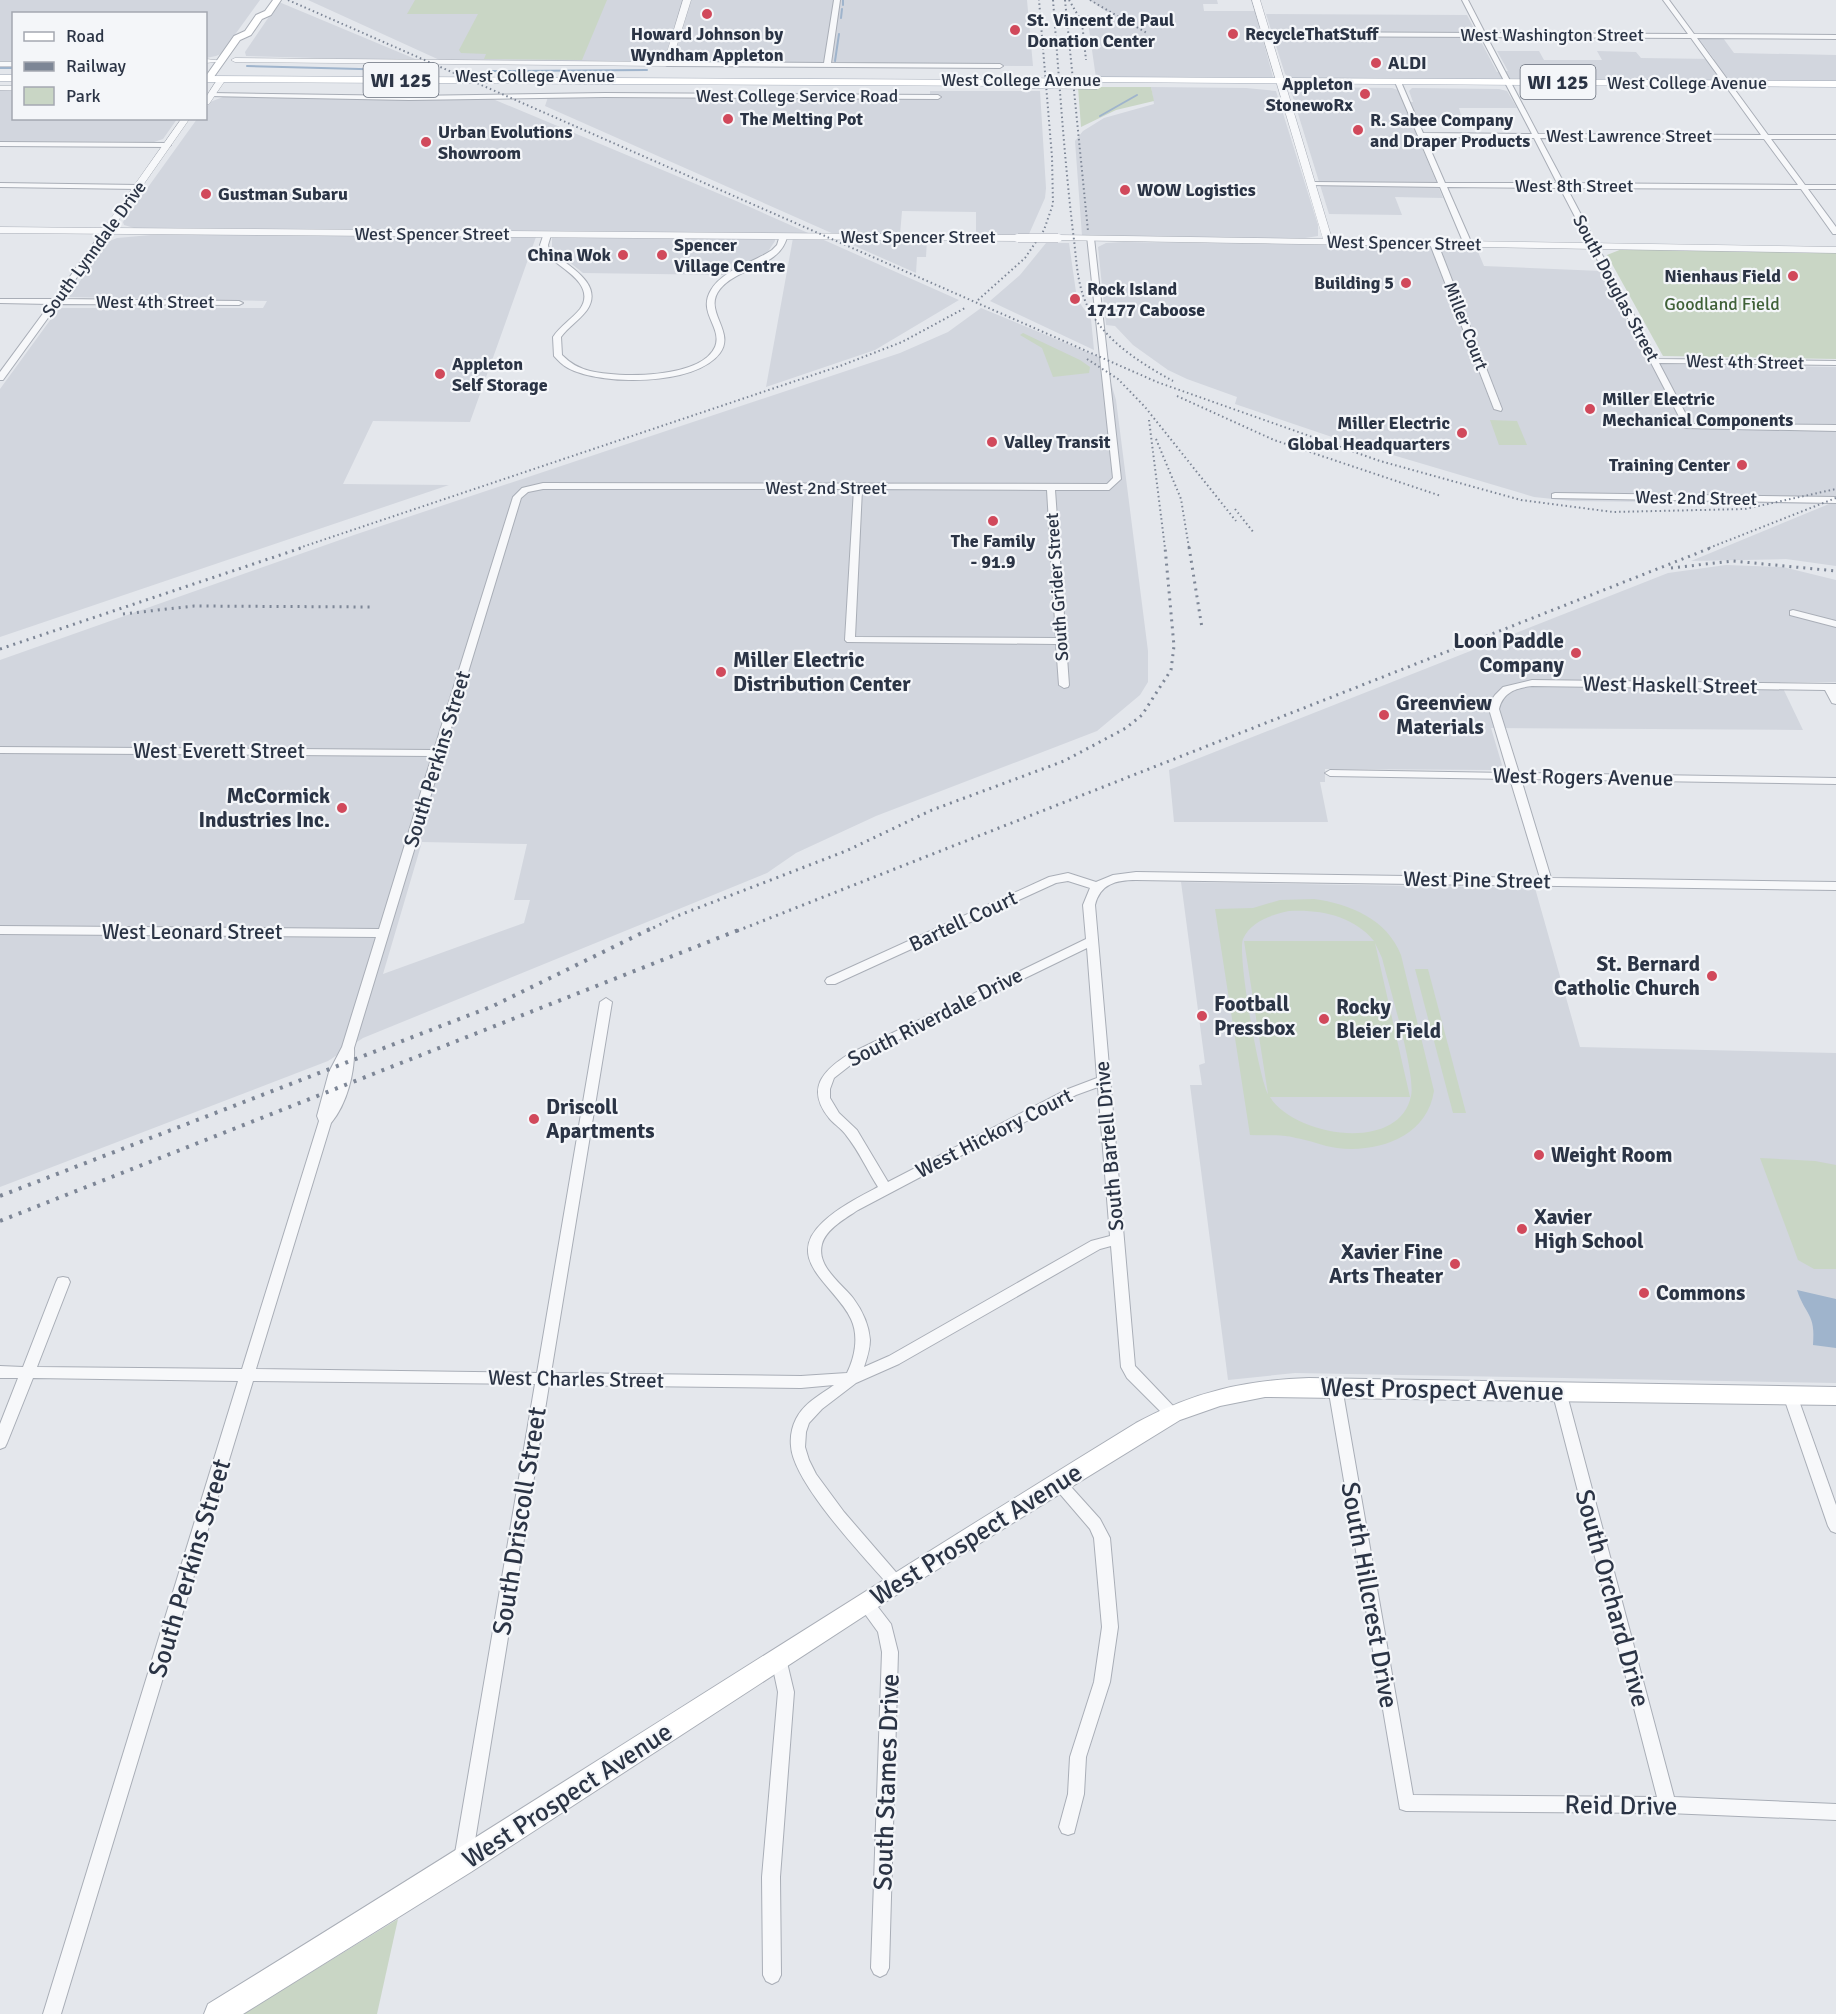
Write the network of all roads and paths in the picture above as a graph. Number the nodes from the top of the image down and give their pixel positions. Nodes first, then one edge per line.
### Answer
1 (265, 0) edge
2 (277, 0) edge
3 (687, 0) edge
4 (837, 0) edge
5 (1256, 0) edge
6 (1465, 0) edge
7 (1666, 0) edge
8 (259, 17) junction
9 (249, 33) junction
10 (1267, 34) junction
11 (1483, 35) junction
12 (1692, 36) junction
13 (1836, 37) edge
14 (240, 52) junction
15 (207, 61) edge
16 (219, 63) junction
17 (667, 64) junction
18 (827, 66) junction
19 (1000, 66) dead end
20 (207, 76) edge
21 (223, 77) junction
22 (247, 79) junction
23 (662, 79) junction
24 (1369, 81) junction
25 (1281, 83) junction
26 (1399, 84) junction
27 (1836, 84) edge
28 (1509, 85) junction
29 (1348, 86) junction
30 (1728, 86) junction
31 (1836, 89) edge
32 (657, 95) junction
33 (210, 96) edge
34 (938, 97) dead end
35 (185, 120) edge
36 (1421, 135) junction
37 (1536, 135) junction
38 (1766, 137) junction
39 (1836, 137) edge
40 (0, 144) edge
41 (168, 145) junction
42 (1312, 184) junction
43 (0, 185) edge
44 (1443, 185) junction
45 (1562, 186) junction
46 (138, 187) junction
47 (1803, 187) junction
48 (1836, 187) edge
49 (0, 230) edge
50 (107, 231) junction
51 (1836, 232) edge
52 (547, 235) junction
53 (783, 237) junction
54 (1089, 238) junction
55 (1328, 242) junction
56 (1434, 244) junction
57 (1468, 244) junction
58 (1596, 246) junction
59 (1836, 250) edge
60 (0, 301) edge
61 (56, 302) junction
62 (239, 303) dead end
63 (1654, 361) junction
64 (1836, 363) edge
65 (0, 378) edge
66 (1498, 409) dead end
67 (1836, 428) edge
68 (543, 486) joint
69 (858, 488) junction
70 (1051, 489) junction
71 (1555, 496) dead end
72 (1836, 500) edge
73 (1792, 614) dead end
74 (1836, 624) edge
75 (1061, 641) junction
76 (1064, 685) dead end
77 (1832, 687) edge
78 (1836, 701) edge
79 (0, 750) edge
80 (439, 753) junction
81 (1330, 773) dead end
82 (1515, 776) junction
83 (1836, 781) edge
84 (1546, 881) junction
85 (1098, 886) junction
86 (1836, 886) edge
87 (0, 930) edge
88 (383, 933) junction
89 (1092, 941) junction
90 (831, 981) dead end
91 (606, 1002) dead end
92 (1104, 1080) junction
93 (886, 1189) junction
94 (1117, 1239) junction
95 (63, 1282) dead end
96 (0, 1372) edge
97 (28, 1372) junction
98 (248, 1375) junction
99 (541, 1378) junction
100 (852, 1378) junction
101 (1335, 1387) junction
102 (1559, 1391) junction
103 (1790, 1395) junction
104 (1836, 1396) edge
105 (1172, 1414) junction
106 (0, 1443) edge
107 (1059, 1483) junction
108 (1836, 1526) edge
109 (896, 1583) junction
110 (865, 1603) junction
111 (779, 1659) junction
112 (1406, 1803) joint
113 (1668, 1805) junction
114 (1836, 1812) edge
115 (1068, 1827) dead end
116 (462, 1863) junction
117 (880, 1968) dead end
118 (772, 1975) dead end
119 (52, 2014) edge
120 (218, 2014) edge

1 - 8 main road
2 - 8 main road
3 - 17 street
4 - 18 street
5 - 10 street
6 - 11 street, South Douglas Street
7 - 12 street
8 - 9 main road
9 - 14 main road
9 - 16 main road
10 - 11 street, West Washington Street
10 - 25 street
11 - 12 street, West Washington Street
11 - 28 street, South Douglas Street
12 - 13 street, West Washington Street
12 - 30 street
14 - 17 street, West College Service Road
14 - 21 main road
15 - 16 street
16 - 20 main road
17 - 18 street, West College Service Road
17 - 23 street, West College Service Road
18 - 19 street, West College Service Road
20 - 21 main road, West College Avenue / WI 125
21 - 22 main road, West College Avenue / WI 125
21 - 23 main road, West College Avenue / WI 125
21 - 33 street
22 - 23 main road, West College Avenue / WI 125
22 - 33 main road
23 - 25 main road, West College Avenue / WI 125, bridge
23 - 32 street, West College Service Road
23 - 32 street
24 - 25 main road, West College Avenue / WI 125
24 - 26 main road, West College Avenue / WI 125
24 - 29 main road
25 - 29 main road, West College Avenue / WI 125
25 - 42 street
26 - 28 main road, West College Avenue / WI 125
26 - 29 main road, West College Avenue / WI 125
26 - 36 street
27 - 30 main road, West College Avenue / WI 125
28 - 30 main road, West College Avenue / WI 125
28 - 37 street, South Douglas Street
30 - 31 main road, West College Avenue / WI 125
30 - 38 street
32 - 33 street, West College Service Road
32 - 34 street, West College Service Road
35 - 41 street, South Lynndale Drive
36 - 37 street, West Lawrence Street
36 - 44 street
37 - 38 street, West Lawrence Street
37 - 45 street, South Douglas Street
38 - 39 street, West Lawrence Street
38 - 47 street
40 - 41 street
41 - 46 street, South Lynndale Drive
42 - 44 street, West 8th Street
42 - 55 street
43 - 46 street
44 - 45 street, West 8th Street
44 - 57 street
45 - 47 street, West 8th Street
45 - 58 street, South Douglas Street
46 - 50 street, South Lynndale Drive
47 - 48 street, West 8th Street
47 - 51 street
49 - 50 street, West Spencer Street
50 - 52 street, West Spencer Street
50 - 61 street, South Lynndale Drive
52 - 53 street, West Spencer Street
52 - 53 street
53 - 54 street, West Spencer Street, bridge
54 - 55 street, West Spencer Street
54 - 70 street, West 2nd Street
55 - 56 street, West Spencer Street
56 - 57 street, West Spencer Street
56 - 66 street, Miller Court
57 - 58 street, West Spencer Street
58 - 59 street, West Spencer Street
58 - 63 street, South Douglas Street
60 - 61 street, West 4th Street
61 - 62 street, West 4th Street
61 - 65 street, South Lynndale Drive
63 - 64 street, West 4th Street
63 - 67 street, South Douglas Street
68 - 69 street, West 2nd Street
68 - 80 street, South Perkins Street
69 - 70 street, West 2nd Street
69 - 75 street
70 - 75 street, South Grider Street
71 - 72 street, West 2nd Street
73 - 74 street
75 - 76 street, South Grider Street
77 - 78 street
77 - 82 street, West Haskell Street
79 - 80 street, West Everett Street
80 - 88 street, South Perkins Street
81 - 82 street, West Rogers Avenue
82 - 83 street, West Rogers Avenue
82 - 84 street
84 - 85 street, West Pine Street
84 - 86 street, West Pine Street
85 - 89 street, South Bartell Drive
85 - 90 street, Bartell Court
87 - 88 street, West Leonard Street
88 - 98 street, South Perkins Street
89 - 92 street, South Bartell Drive
89 - 93 street, South Riverdale Drive
91 - 99 street, South Driscoll Street
92 - 93 street, West Hickory Court
92 - 94 street, South Bartell Drive
93 - 100 street
94 - 100 street, West Charles Street
94 - 105 street, South Bartell Drive
95 - 97 street
96 - 97 street, West Charles Street
97 - 98 street, West Charles Street
97 - 106 street
98 - 99 street, West Charles Street
98 - 119 street, South Perkins Street
99 - 100 street, West Charles Street
99 - 116 street, South Driscoll Street
100 - 109 street
101 - 102 main road, West Prospect Avenue
101 - 105 main road, West Prospect Avenue
101 - 112 street, South Hillcrest Drive
102 - 103 main road, West Prospect Avenue
102 - 113 street, South Orchard Drive
103 - 104 main road, West Prospect Avenue
103 - 108 street
105 - 107 main road, West Prospect Avenue
107 - 109 main road, West Prospect Avenue
107 - 115 street
109 - 110 main road, West Prospect Avenue
110 - 111 main road, West Prospect Avenue
110 - 117 street, South Stames Drive
111 - 116 main road, West Prospect Avenue
111 - 118 street
112 - 113 street, Reid Drive
113 - 114 street, Reid Drive
116 - 120 main road, West Prospect Avenue

